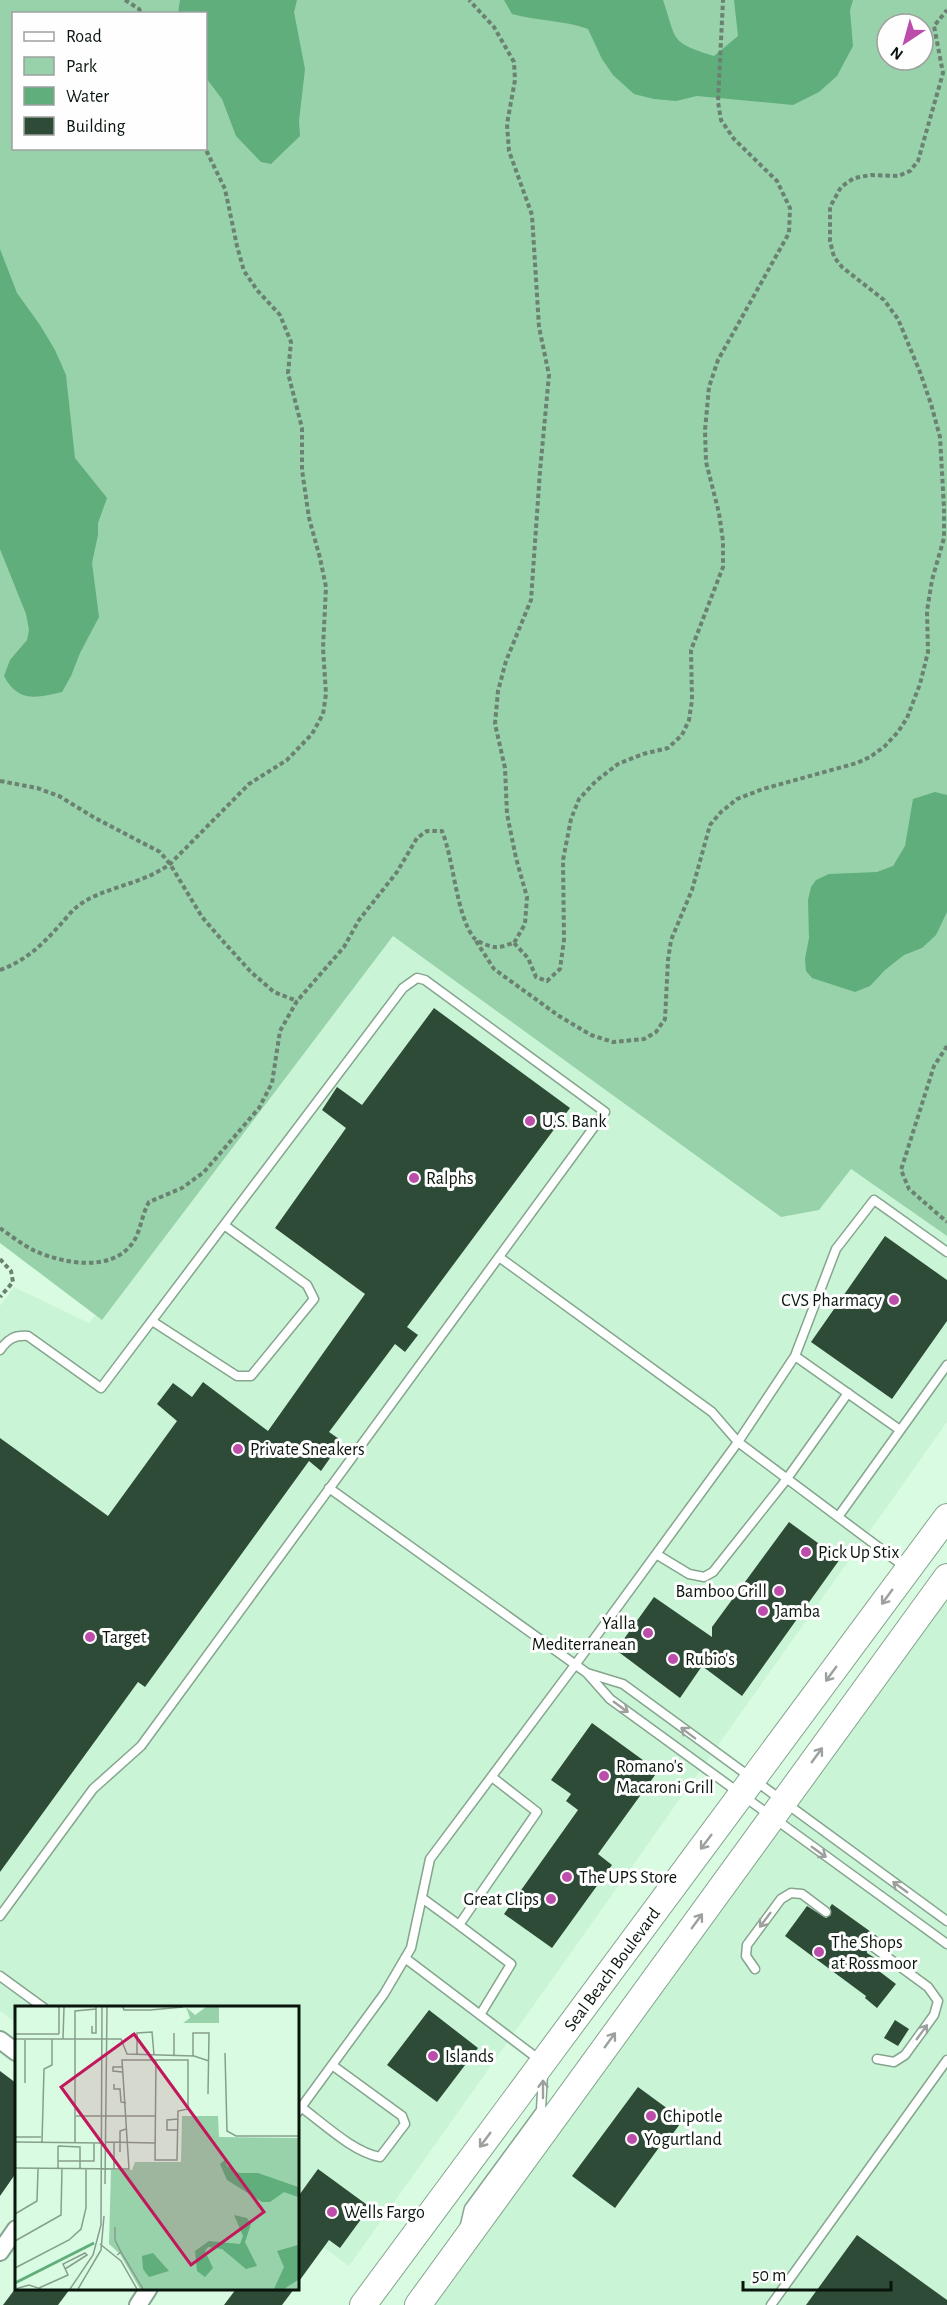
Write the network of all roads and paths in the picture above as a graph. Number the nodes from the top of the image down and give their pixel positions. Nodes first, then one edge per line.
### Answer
1 (125, 0) edge
2 (469, 0) edge
3 (723, 0) edge
4 (947, 10) edge
5 (141, 12) edge
6 (205, 150) edge
7 (0, 781) edge
8 (171, 864) junction
9 (476, 940) junction
10 (514, 943) junction
11 (0, 970) edge
12 (297, 1001) junction
13 (947, 1046) edge
14 (947, 1222) edge
15 (224, 1225) junction
16 (0, 1228) edge
17 (947, 1252) edge
18 (499, 1257) junction
19 (0, 1259) edge
20 (0, 1298) edge
21 (152, 1321) junction
22 (0, 1350) edge
23 (795, 1356) junction
24 (947, 1365) edge
25 (848, 1393) junction
26 (900, 1430) junction
27 (738, 1442) junction
28 (786, 1480) junction
29 (330, 1488) junction
30 (838, 1517) junction
31 (947, 1517) edge
32 (656, 1554) junction
33 (908, 1569) junction
34 (946, 1581) edge
35 (576, 1665) junction
36 (587, 1673) junction
37 (492, 1777) junction
38 (747, 1788) junction
39 (777, 1810) junction
40 (422, 1898) junction
41 (826, 1912) dead end
42 (0, 1916) edge
43 (947, 1921) edge
44 (459, 1925) junction
45 (947, 1944) edge
46 (872, 1946) dead end
47 (405, 1958) junction
48 (755, 1969) dead end
49 (0, 1976) edge
50 (41, 2006) edge
51 (480, 2015) junction
52 (0, 2040) edge
53 (15, 2051) edge
54 (877, 2060) dead end
55 (947, 2060) edge
56 (543, 2062) junction
57 (332, 2065) junction
58 (299, 2110) edge
59 (15, 2230) edge
60 (459, 2248) junction
61 (0, 2252) edge
62 (148, 2290) edge
63 (138, 2305) edge
64 (363, 2305) edge
65 (418, 2305) edge
66 (771, 2305) edge

1 - 5 path
2 - 10 path
3 - 10 path
4 - 9 path
6 - 8 path
7 - 8 path
8 - 11 path
8 - 12 path
9 - 10 path
9 - 12 path
12 - 16 path
13 - 14 path
15 - 18 lane
15 - 21 lane
15 - 21 lane
17 - 23 lane
18 - 27 lane
18 - 29 lane
19 - 20 path
21 - 22 lane
23 - 25 lane
23 - 27 lane
24 - 26 lane
25 - 26 lane
25 - 28 lane
26 - 30 lane
27 - 28 lane
27 - 32 lane
28 - 30 lane
28 - 32 lane
29 - 35 lane
29 - 42 lane
30 - 33 lane
31 - 33 main road, Seal Beach Boulevard
32 - 35 lane
33 -> 38 main road, Seal Beach Boulevard
39 -> 34 main road
35 - 36 lane
35 - 37 lane
36 -> 38 lane
38 -> 36 lane
37 - 40 lane
37 - 44 lane
38 - 39 lane
38 - 39 lane
38 -> 56 main road, Seal Beach Boulevard
43 -> 39 lane
39 -> 45 lane
60 -> 39 main road
40 - 44 lane
40 - 47 lane
41 -> 48 lane
44 - 51 lane
54 -> 46 lane
47 - 51 lane
47 - 57 lane
49 - 50 lane
51 - 56 lane
52 - 53 street
55 - 66 lane
60 -> 56 lane
56 -> 64 main road, Seal Beach Boulevard
57 - 58 lane
57 - 58 lane
59 - 61 street
60 - 65 main road
62 - 63 street

